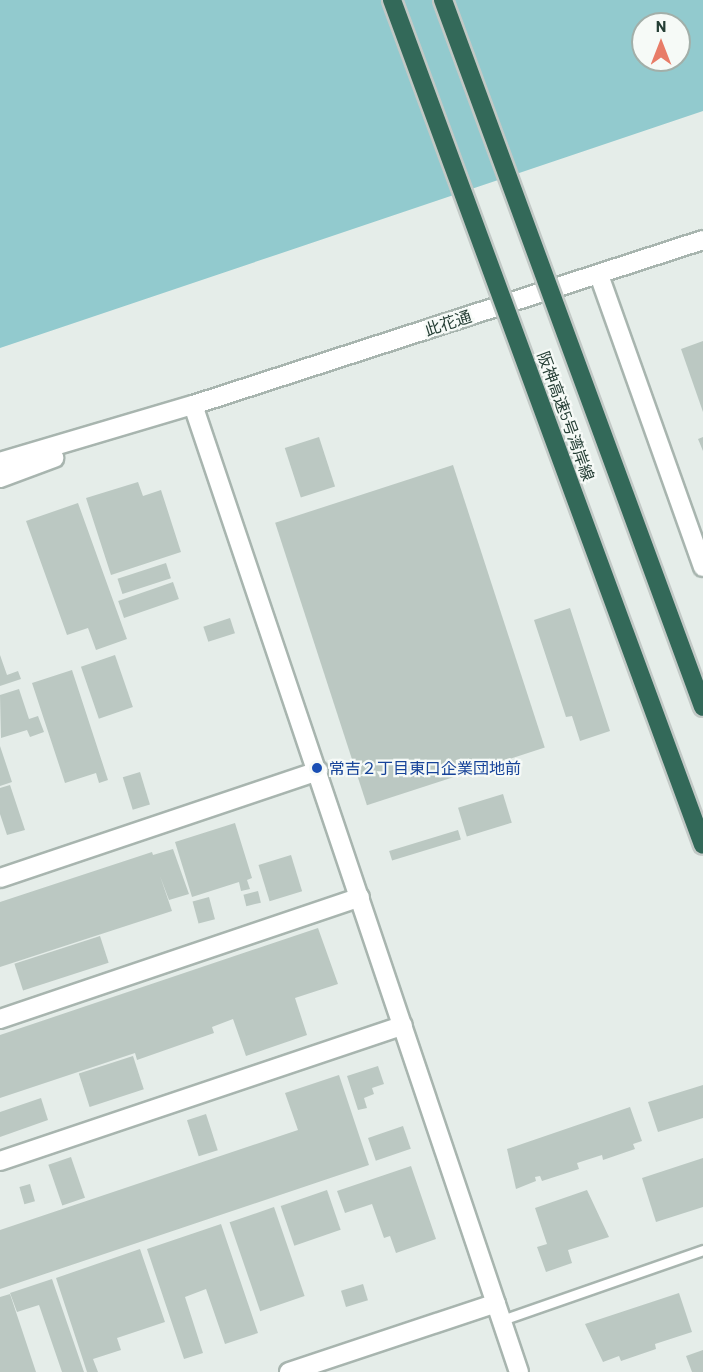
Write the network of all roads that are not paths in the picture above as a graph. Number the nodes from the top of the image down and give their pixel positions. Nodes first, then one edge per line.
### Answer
1 (392, 0) edge
2 (443, 0) edge
3 (703, 240) edge
4 (599, 275) junction
5 (193, 405) junction
6 (0, 462) edge
7 (0, 478) edge
8 (703, 567) edge
9 (703, 707) edge
10 (318, 771) junction
11 (703, 845) edge
12 (0, 878) edge
13 (360, 897) junction
14 (0, 1019) edge
15 (403, 1024) junction
16 (0, 1161) edge
17 (703, 1250) edge
18 (499, 1311) junction
19 (289, 1372) edge
20 (519, 1372) edge

1 - 11 highway, 阪神高速5号湾岸線, bridge
2 - 9 highway, 阪神高速5号湾岸線, bridge
3 - 4 street, 此花通
4 - 5 street, 此花通
4 - 8 street
5 - 6 street, 此花通
5 - 7 street, 此花通
5 - 10 street
10 - 12 street
10 - 13 street
13 - 14 street
13 - 15 street
15 - 16 street
15 - 18 street
17 - 18 lane
18 - 19 street
18 - 20 street

